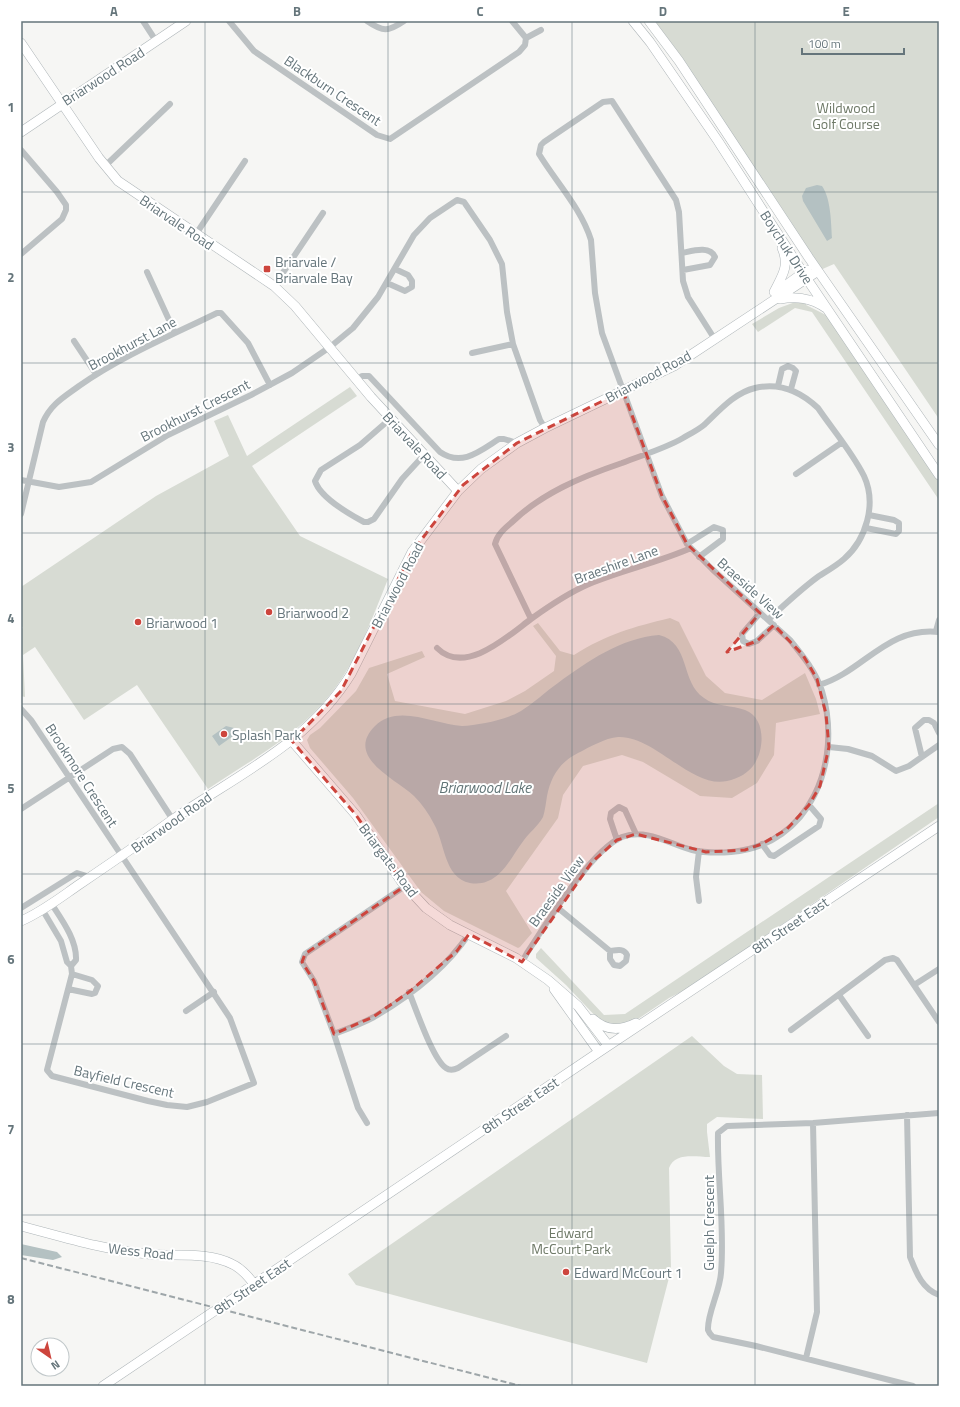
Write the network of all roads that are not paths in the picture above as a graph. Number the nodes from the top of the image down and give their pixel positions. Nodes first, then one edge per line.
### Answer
1 (143, 21) edge
2 (186, 21) edge
3 (229, 21) edge
4 (367, 21) edge
5 (404, 21) edge
6 (512, 21) edge
7 (633, 21) edge
8 (649, 21) edge
9 (541, 30) dead end
10 (526, 38) junction
11 (156, 41) junction
12 (21, 43) edge
13 (62, 103) junction
14 (170, 104) dead end
15 (21, 132) edge
16 (21, 150) edge
17 (245, 161) dead end
18 (105, 166) junction
19 (323, 213) dead end
20 (773, 227) junction
21 (196, 234) junction
22 (682, 253) junction
23 (21, 254) edge
24 (395, 268) junction
25 (816, 268) junction
26 (683, 270) junction
27 (147, 272) dead end
28 (805, 276) junction
29 (387, 283) junction
30 (274, 286) junction
31 (774, 297) junction
32 (830, 311) junction
33 (175, 333) junction
34 (714, 338) junction
35 (74, 341) dead end
36 (513, 344) junction
37 (330, 347) junction
38 (472, 353) dead end
39 (96, 374) junction
40 (356, 380) junction
41 (270, 385) junction
42 (778, 386) junction
43 (791, 389) junction
44 (624, 391) junction
45 (390, 419) junction
46 (545, 428) junction
47 (517, 443) junction
48 (841, 443) junction
49 (939, 445) edge
50 (647, 454) junction
51 (424, 455) junction
52 (796, 474) dead end
53 (939, 474) edge
54 (21, 480) edge
55 (28, 482) junction
56 (458, 491) junction
57 (21, 514) edge
58 (869, 515) junction
59 (866, 528) junction
60 (689, 546) junction
61 (700, 557) junction
62 (760, 613) junction
63 (531, 619) junction
64 (768, 620) junction
65 (939, 620) edge
66 (774, 625) junction
67 (938, 631) edge
68 (437, 648) dead end
69 (819, 685) junction
70 (21, 709) edge
71 (939, 733) edge
72 (292, 741) junction
73 (939, 745) edge
74 (829, 747) junction
75 (922, 757) junction
76 (68, 777) junction
77 (809, 805) junction
78 (21, 809) edge
79 (173, 820) junction
80 (939, 826) edge
81 (636, 834) junction
82 (617, 840) junction
83 (762, 844) junction
84 (699, 851) junction
85 (121, 857) junction
86 (90, 877) junction
87 (405, 886) junction
88 (699, 901) dead end
89 (51, 903) junction
90 (21, 908) edge
91 (558, 908) junction
92 (42, 910) junction
93 (21, 921) edge
94 (469, 934) junction
95 (610, 951) dead end
96 (522, 962) junction
97 (71, 966) junction
98 (939, 969) edge
99 (72, 974) junction
100 (548, 980) junction
101 (914, 985) junction
102 (68, 989) junction
103 (214, 992) junction
104 (409, 992) junction
105 (839, 995) junction
106 (578, 1006) junction
107 (662, 1010) junction
108 (186, 1012) dead end
109 (939, 1022) edge
110 (791, 1030) dead end
111 (334, 1034) junction
112 (506, 1036) dead end
113 (868, 1036) dead end
114 (608, 1045) junction
115 (599, 1052) junction
116 (939, 1113) edge
117 (907, 1115) junction
118 (367, 1123) dead end
119 (813, 1123) junction
120 (21, 1226) edge
121 (254, 1284) junction
122 (939, 1295) edge
123 (806, 1358) junction
124 (103, 1386) edge
125 (913, 1386) edge

1 - 11 street
2 - 11 street, Briarwood Road
3 - 10 street, Blackburn Crescent
4 - 5 street
6 - 10 street
7 - 20 street, Boychuk Drive
8 - 25 street, Boychuk Drive
9 - 10 street, Blackburn Crescent
11 - 13 street, Briarwood Road
12 - 13 street, Briarvale Road
13 - 15 street, Briarwood Road
13 - 18 street, Briarvale Road
14 - 18 street
16 - 23 street
17 - 21 street
18 - 21 street, Briarvale Road
19 - 30 street
20 - 28 street, Boychuk Drive
20 - 31 street
21 - 30 street, Briarvale Road
22 - 26 street
22 - 26 street
22 - 44 street, Braeside View
24 - 29 street, Brookhurst Crescent
24 - 29 street
24 - 36 street, Brookhurst Crescent
25 - 28 street, Briarwood Road
25 - 49 street, Boychuk Drive
26 - 34 street
27 - 33 street
28 - 31 street, Briarwood Road
28 - 32 street, Boychuk Drive
29 - 37 street, Brookhurst Crescent
30 - 37 street, Briarvale Road
31 - 32 street
31 - 34 street, Briarwood Road
32 - 53 street, Boychuk Drive
33 - 39 street, Brookhurst Lane
33 - 41 street, Brookhurst Lane
34 - 44 street, Briarwood Road
35 - 39 street
36 - 38 street
36 - 46 street
37 - 40 street, Briarvale Road
37 - 41 street, Brookhurst Crescent
39 - 55 street, Brookhurst Lane
40 - 45 street, Briarvale Road
40 - 47 street, Briarvale Road
41 - 55 street, Brookhurst Crescent
42 - 43 street
42 - 43 street
42 - 50 street
43 - 48 street
44 - 46 street, Briarwood Road
44 - 50 street, Braeside View
45 - 51 street, Briarvale Road
45 - 51 street
46 - 47 street, Briarwood Road
47 - 56 street, Briarwood Road
48 - 52 street
48 - 58 street
50 - 60 street, Braeside View
50 - 63 street
51 - 56 street, Briarvale Road
54 - 55 street, Brookhurst Crescent
55 - 57 street, Brookhurst Lane
56 - 72 street, Briarwood Road
58 - 59 street
58 - 59 street
59 - 64 street
60 - 61 street, Braeside View
60 - 61 street, Braeshire Lane
60 - 63 street, Braeshire Lane
61 - 62 street, Braeside View
62 - 64 street, Braeside View
62 - 66 street
63 - 68 street, Braeshire Lane
64 - 66 street, Braeside View
65 - 67 street
66 - 69 street, Braeside View
67 - 69 street
69 - 74 street, Braeside View
70 - 76 street, Brookmore Crescent
71 - 75 street
72 - 79 street, Briarwood Road
72 - 87 street, Briargate Road
73 - 75 street
74 - 75 street
74 - 77 street, Braeside View
76 - 78 street
76 - 79 street
76 - 85 street, Brookmore Crescent
77 - 83 street, Braeside View
77 - 83 street
79 - 85 street, Briarwood Road
80 - 107 street, 8th Street East
81 - 82 street, Braeside View
81 - 82 street
81 - 84 street, Braeside View
82 - 91 street, Braeside View
83 - 84 street, Braeside View
84 - 88 street
85 - 86 street, Briarwood Road
85 - 103 street, Bayfield Crescent
86 - 89 street, Briarwood Road
86 - 90 street
87 - 94 street, Briargate Road
87 - 111 street
89 - 92 street, Briarwood Road
89 - 97 street, Bayfield Crescent
91 - 95 street
91 - 96 street, Braeside View
92 - 93 street, Briarwood Road
92 - 97 street, Bayfield Crescent
94 - 96 street, Briargate Road
94 - 104 street
96 - 100 street, Briargate Road
97 - 99 street, Bayfield Crescent
98 - 101 street
99 - 102 street, Bayfield Crescent
99 - 102 street
100 - 106 street, Briargate Road
100 - 115 street, Briargate Road
101 - 105 street
101 - 109 street
102 - 103 street, Bayfield Crescent
103 - 108 street
104 - 111 street
104 - 112 street
105 - 110 street
105 - 113 street
106 - 107 street
106 - 114 street, Briargate Road
107 - 114 street, 8th Street East
111 - 118 street
114 - 115 street, 8th Street East
115 - 121 street, 8th Street East
116 - 117 street, Guelph Crescent
117 - 119 street, Guelph Crescent
117 - 122 street
119 - 123 street
119 - 123 street, Guelph Crescent
120 - 121 street, Wess Road
121 - 124 street, 8th Street East
123 - 125 street, Guelph Crescent

